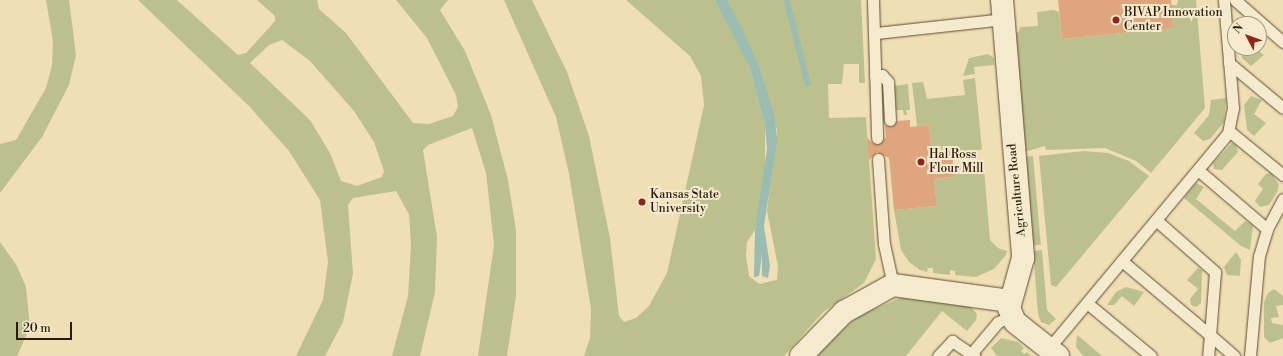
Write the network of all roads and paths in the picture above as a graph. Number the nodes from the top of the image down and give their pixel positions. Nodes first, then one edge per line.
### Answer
1 (873, 0) edge
2 (1224, 0) edge
3 (1235, 0) edge
4 (1003, 10) edge
5 (876, 33) junction
6 (1283, 42) edge
7 (1229, 63) junction
8 (875, 76) junction
9 (1283, 108) edge
10 (890, 120) dead end
11 (1229, 131) junction
12 (877, 138) dead end
13 (878, 159) dead end
14 (1198, 170) junction
15 (1283, 175) edge
16 (1283, 199) edge
17 (1156, 220) junction
18 (1267, 229) junction
19 (1122, 261) junction
20 (893, 285) junction
21 (1087, 302) junction
22 (1011, 308) junction
23 (1210, 336) junction
24 (1054, 352) edge
25 (973, 355) edge
26 (801, 356) edge
27 (938, 356) edge
28 (1151, 356) edge
29 (1208, 356) edge
30 (1234, 356) edge
31 (1250, 356) edge

1 - 5 lane
2 - 7 lane
3 - 6 lane
4 - 5 lane
4 - 22 street, Agriculture Road
5 - 8 lane
7 - 9 lane
7 - 11 lane
8 - 10 lane
8 - 12 lane
11 - 14 lane
11 - 15 lane
13 - 20 lane
14 - 17 lane
14 - 18 lane
16 - 18 lane
17 - 19 lane
17 - 23 lane
18 - 31 lane
19 - 21 lane
19 - 23 lane
20 - 22 street
20 - 26 street
21 - 24 lane
21 - 28 lane
22 - 24 street
22 - 25 lane
23 - 29 lane
23 - 30 lane
25 - 27 lane

